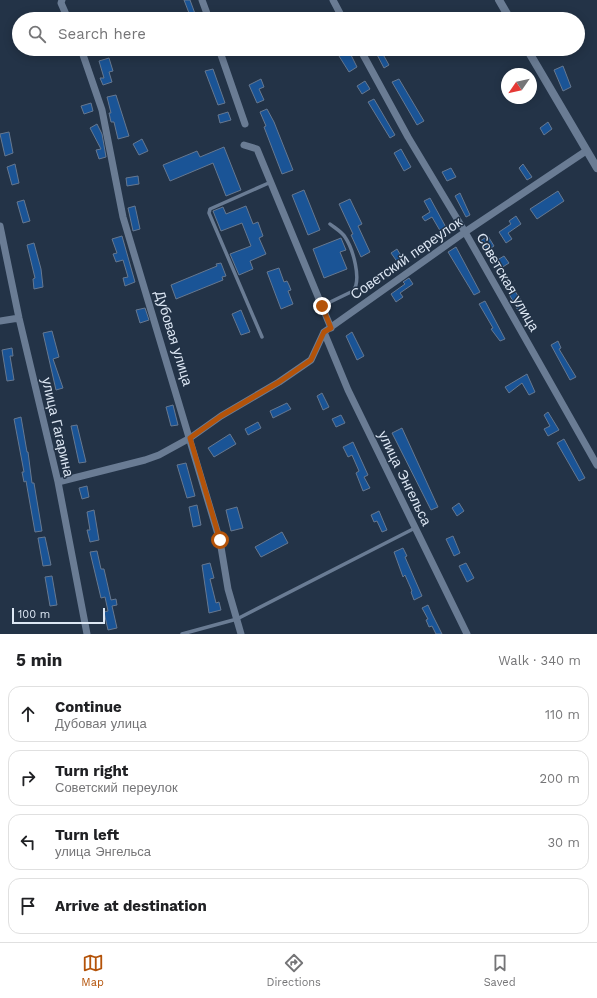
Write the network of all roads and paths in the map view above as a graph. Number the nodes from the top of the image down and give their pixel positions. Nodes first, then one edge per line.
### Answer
1 (62, 0) edge
2 (202, 0) edge
3 (333, 0) edge
4 (499, 0) edge
5 (66, 12) edge
6 (206, 12) edge
7 (339, 12) edge
8 (506, 12) edge
9 (83, 56) edge
10 (222, 56) edge
11 (364, 56) edge
12 (531, 56) edge
13 (246, 124) dead end
14 (244, 145) dead end
15 (586, 151) junction
16 (597, 168) edge
17 (271, 182) junction
18 (330, 224) dead end
19 (0, 226) edge
20 (464, 232) junction
21 (322, 306) junction
22 (19, 318) junction
23 (0, 321) edge
24 (331, 328) junction
25 (324, 332) junction
26 (262, 337) dead end
27 (190, 438) junction
28 (597, 465) edge
29 (58, 482) junction
30 (415, 528) junction
31 (237, 619) junction
32 (87, 634) edge
33 (182, 634) edge
34 (241, 634) edge
35 (467, 634) edge

1 - 5 street
2 - 6 street
3 - 7 street
4 - 8 street
9 - 27 street, Дубовая улица
10 - 13 street
11 - 20 street, Советская улица
12 - 15 street
14 - 17 street
15 - 16 street
15 - 20 street, Советский переулок
17 - 21 street
17 - 26 lane
18 - 21 lane
19 - 22 street, улица Гагарина
20 - 24 street, Советский переулок
20 - 28 street, Советская улица
21 - 24 street
22 - 23 street
22 - 29 street, улица Гагарина
24 - 25 street, Советский переулок
25 - 27 street
25 - 30 street, улица Энгельса
27 - 29 street
27 - 31 street, Дубовая улица
29 - 32 street, улица Гагарина
30 - 31 lane
30 - 35 street, улица Энгельса
31 - 33 lane
31 - 34 street, Дубовая улица

